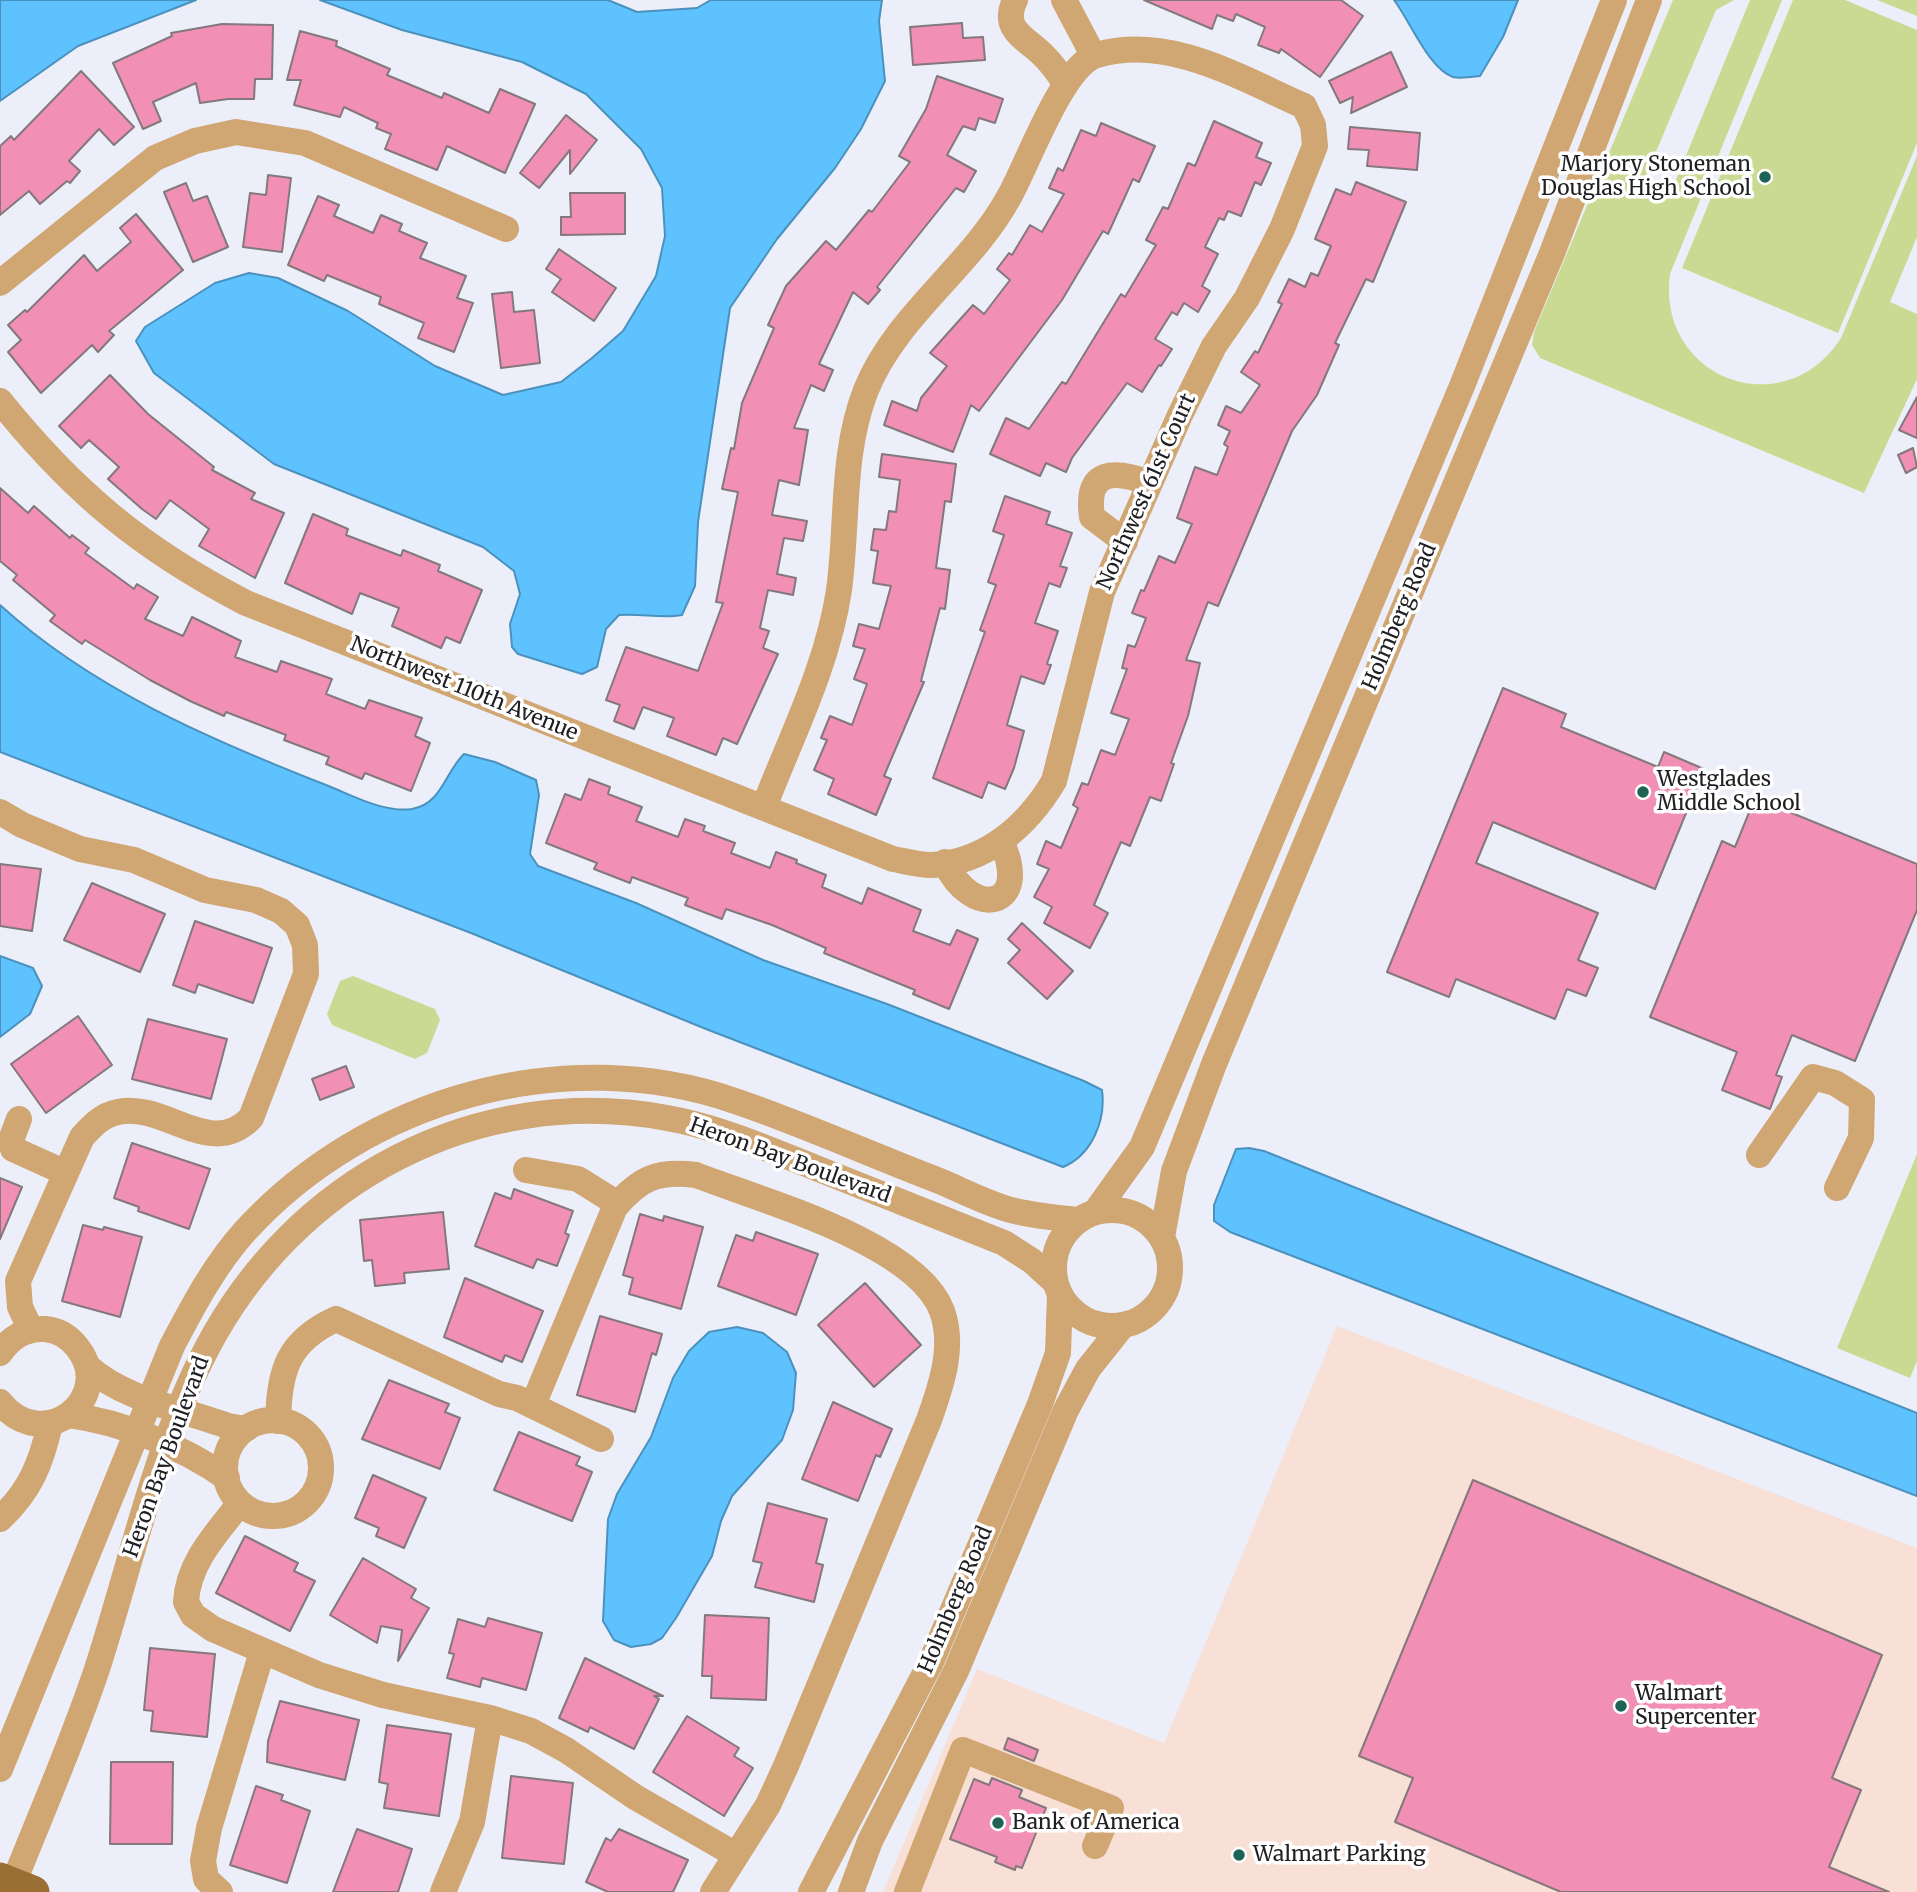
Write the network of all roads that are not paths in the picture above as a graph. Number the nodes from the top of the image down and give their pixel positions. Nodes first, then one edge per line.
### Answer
1 (1015, 0) edge
2 (1064, 0) edge
3 (1614, 0) edge
4 (1649, 0) edge
5 (1079, 67) junction
6 (506, 229) dead end
7 (0, 283) edge
8 (0, 401) edge
9 (1150, 483) junction
10 (1125, 542) junction
11 (764, 807) junction
12 (0, 812) edge
13 (992, 846) junction
14 (945, 862) junction
15 (19, 1119) dead end
16 (1759, 1155) dead end
17 (526, 1170) dead end
18 (66, 1173) junction
19 (1837, 1188) dead end
20 (618, 1203) junction
21 (1087, 1216) junction
22 (1162, 1237) junction
23 (1058, 1288) junction
24 (1123, 1325) junction
25 (31, 1330) junction
26 (0, 1353) edge
27 (88, 1367) junction
28 (150, 1399) junction
29 (0, 1402) edge
30 (533, 1405) junction
31 (181, 1409) junction
32 (60, 1420) junction
33 (278, 1421) junction
34 (246, 1429) junction
35 (135, 1434) junction
36 (601, 1439) dead end
37 (167, 1447) junction
38 (227, 1478) junction
39 (240, 1503) junction
40 (0, 1519) edge
41 (261, 1652) junction
42 (490, 1718) junction
43 (0, 1769) edge
44 (1095, 1846) dead end
45 (736, 1855) junction
46 (14, 1887) edge
47 (220, 1892) edge
48 (443, 1892) edge
49 (713, 1892) edge
50 (811, 1892) edge
51 (851, 1892) edge
52 (906, 1892) edge

1 - 5 street
2 - 5 street
3 - 21 street, Holmberg Road
4 - 22 street, Holmberg Road
5 - 9 street, Northwest 61st Court
5 - 11 street
6 - 7 street
8 - 11 street, Northwest 110th Avenue
9 - 10 street, Northwest 61st Court
9 - 10 street
10 - 13 street, Northwest 61st Court
11 - 14 street, Northwest 110th Avenue
12 - 18 street
13 - 14 street, Northwest 110th Avenue
13 - 14 street
15 - 18 street
16 - 19 street
17 - 20 street
18 - 25 street
20 - 30 street
20 - 45 street
21 - 22 street
21 - 23 street
21 - 28 street, Heron Bay Boulevard
22 - 24 street
23 - 24 street
23 - 31 street, Heron Bay Boulevard
23 - 50 street, Holmberg Road
24 - 51 street, Holmberg Road
25 - 26 street
25 - 27 street
27 - 28 street
27 - 32 street
28 - 31 street
28 - 35 street, Heron Bay Boulevard
29 - 32 street
30 - 33 street
30 - 36 street
31 - 34 street
31 - 37 street, Heron Bay Boulevard
32 - 35 street
32 - 40 street
33 - 34 street
33 - 39 street
34 - 38 street
35 - 37 street
35 - 43 street, Heron Bay Boulevard
37 - 38 street
37 - 46 street, Heron Bay Boulevard
38 - 39 street
39 - 41 street
41 - 42 street
41 - 47 street
42 - 45 street
42 - 48 street
44 - 52 street
45 - 49 street

